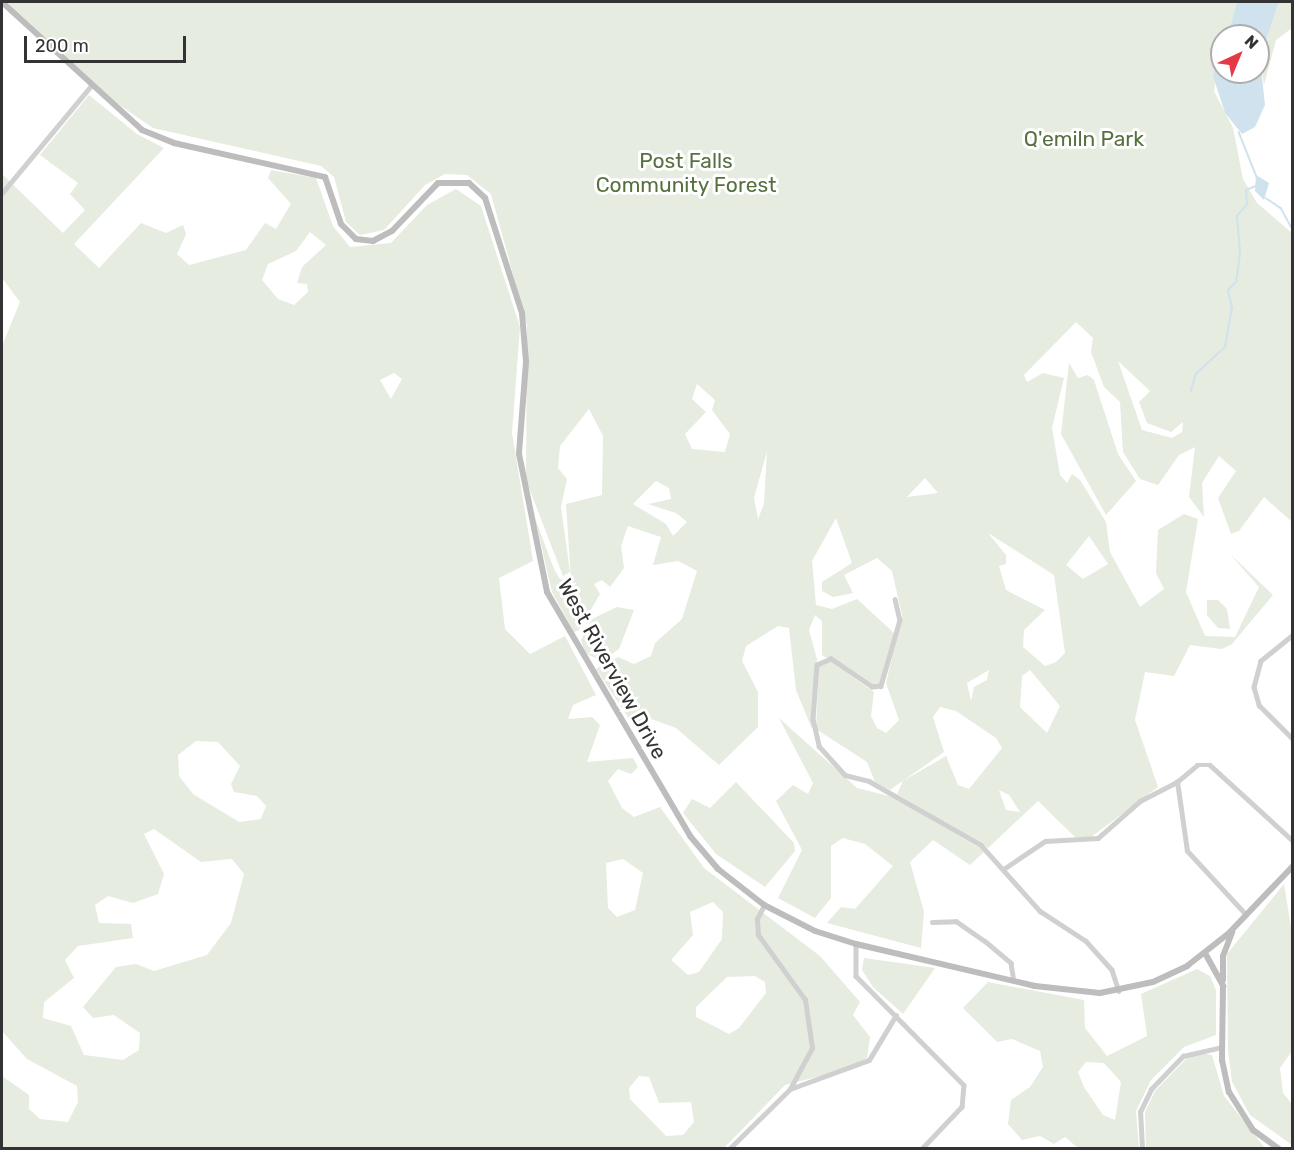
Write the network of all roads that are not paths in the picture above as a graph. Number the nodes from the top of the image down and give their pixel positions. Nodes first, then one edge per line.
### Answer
1 (2, 2) edge
2 (90, 87) junction
3 (2, 193) edge
4 (895, 599) dead end
5 (1293, 636) edge
6 (1293, 738) edge
7 (1177, 782) junction
8 (1293, 840) edge
9 (1293, 867) edge
10 (1005, 868) junction
11 (764, 905) junction
12 (1246, 915) junction
13 (932, 922) dead end
14 (1233, 929) junction
15 (856, 944) junction
16 (1205, 953) junction
17 (1014, 981) junction
18 (1119, 991) junction
19 (1223, 996) junction
20 (896, 1015) junction
21 (1221, 1047) junction
22 (790, 1089) junction
23 (730, 1149) edge
24 (923, 1149) edge
25 (1142, 1149) edge
26 (1278, 1149) edge

1 - 2 street, West Riverview Drive
2 - 3 street
2 - 11 street, West Riverview Drive
4 - 10 street
5 - 6 street
7 - 8 street
7 - 10 street
7 - 12 street
9 - 12 street, West Riverview Drive
10 - 18 street
11 - 15 street, West Riverview Drive
11 - 22 street
12 - 14 street, West Riverview Drive
13 - 17 street
14 - 16 street, West Riverview Drive
14 - 19 street
15 - 17 street, West Riverview Drive
15 - 20 street
16 - 18 street, West Riverview Drive
16 - 19 street
17 - 18 street, West Riverview Drive
19 - 21 street
20 - 22 street
20 - 24 street
21 - 25 street
21 - 26 street
22 - 23 street

